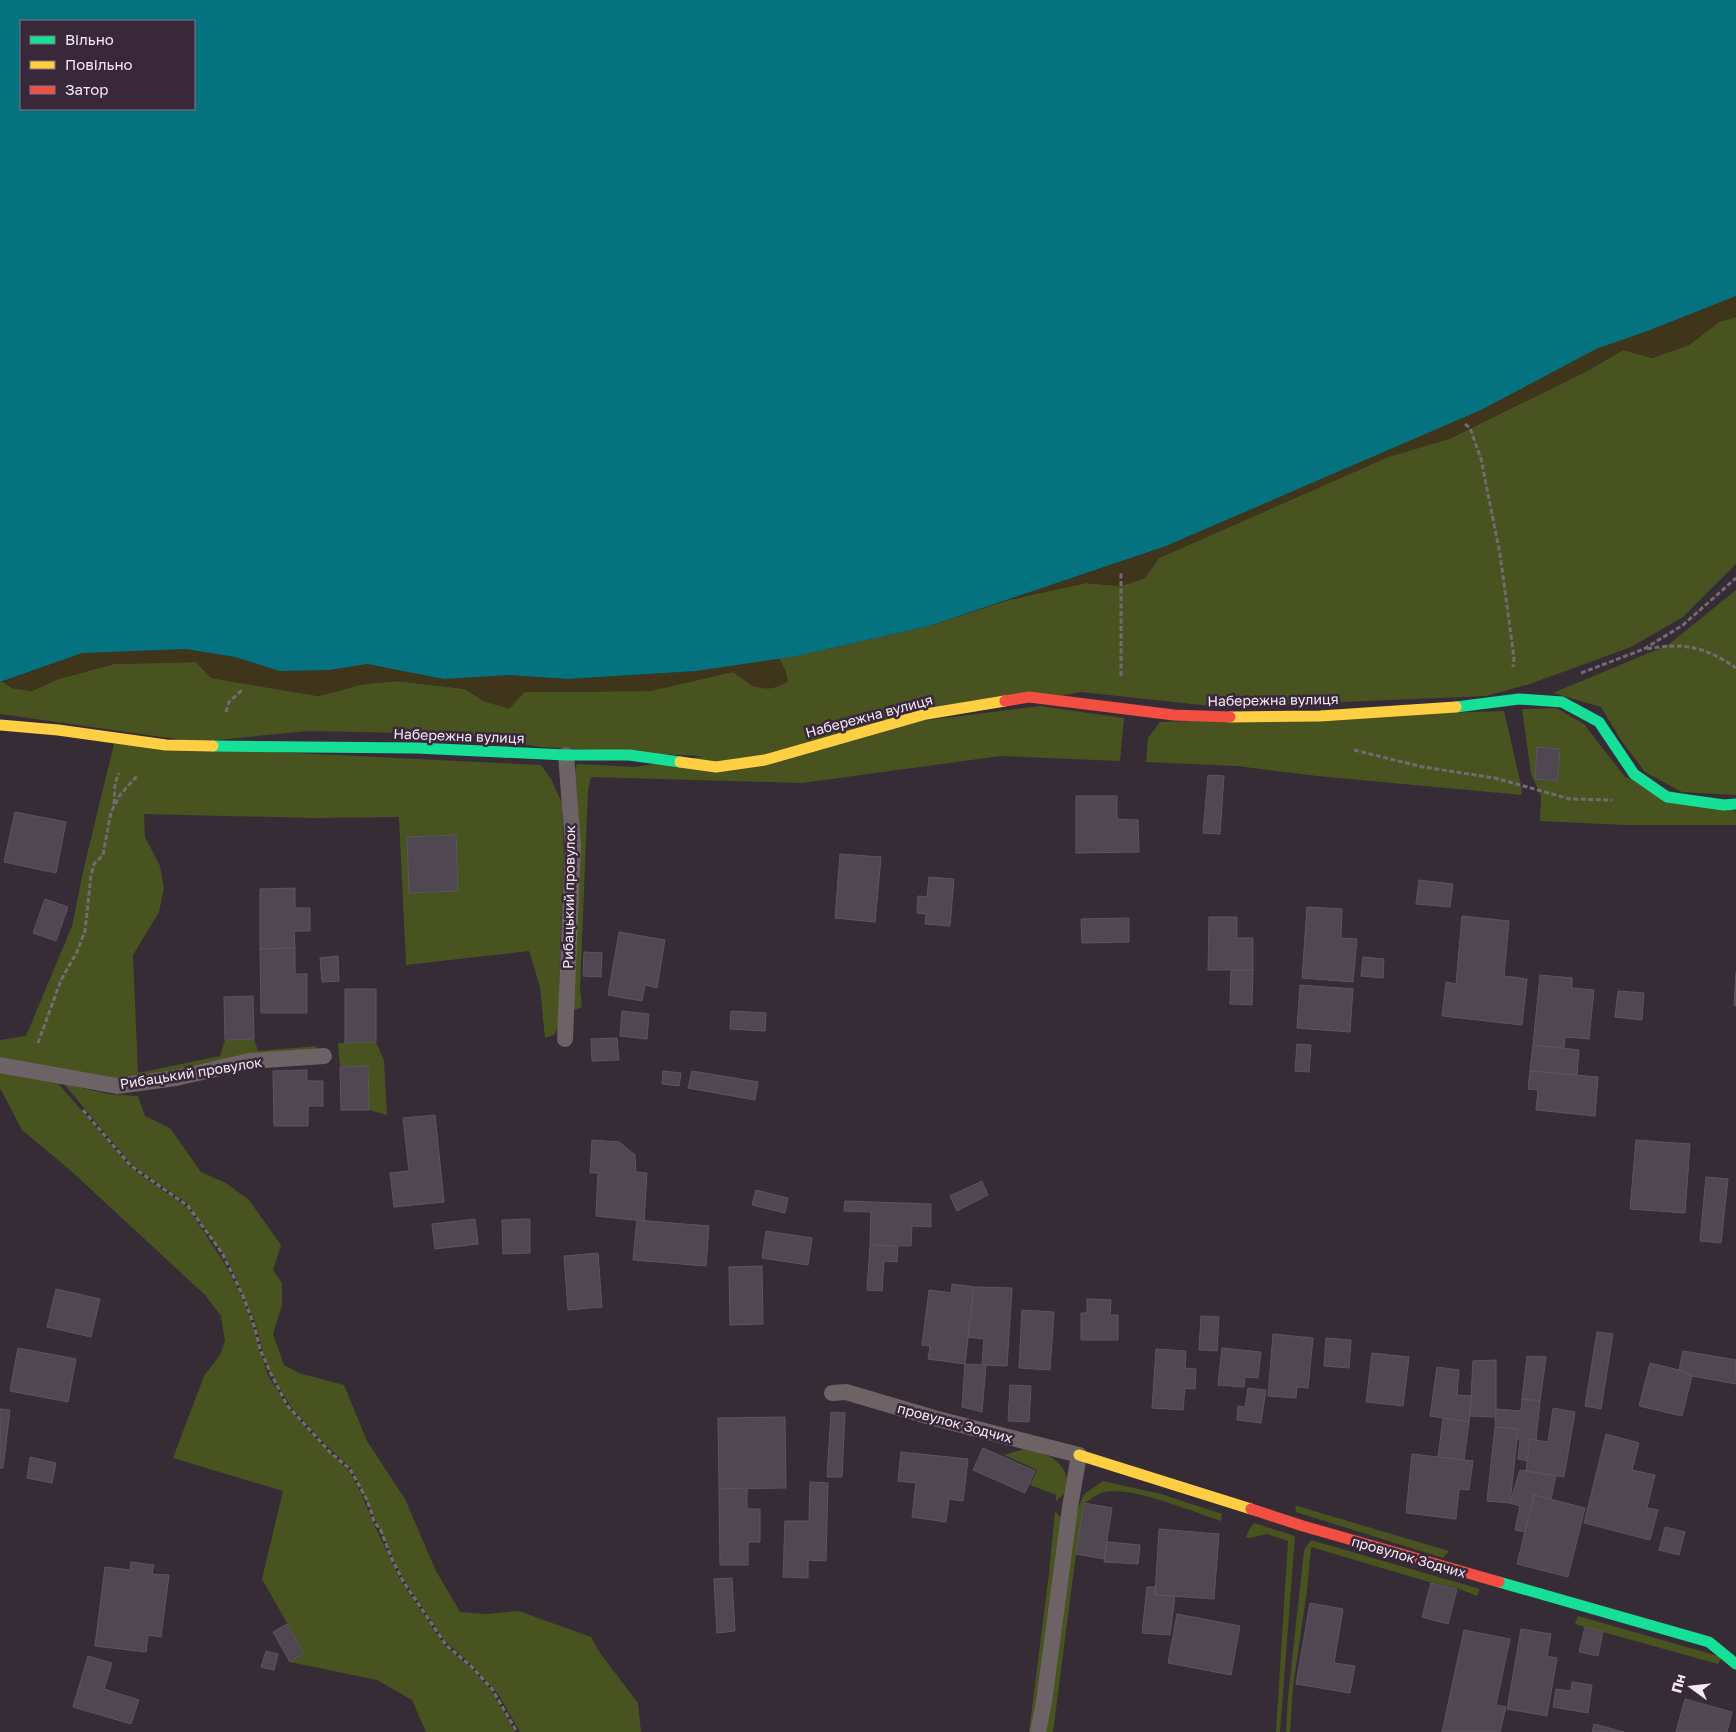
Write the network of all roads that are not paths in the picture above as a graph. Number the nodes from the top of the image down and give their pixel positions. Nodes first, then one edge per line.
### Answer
1 (0, 725) edge
2 (566, 755) junction
3 (1736, 804) edge
4 (565, 1038) dead end
5 (324, 1056) dead end
6 (0, 1065) edge
7 (832, 1392) dead end
8 (1079, 1456) junction
9 (1736, 1664) edge
10 (1038, 1732) edge

1 - 2 street, Набережна вулиця
2 - 3 street, Набережна вулиця
2 - 4 lane, Рибацький провулок
5 - 6 lane, Рибацький провулок
7 - 8 lane, провулок Зодчих
8 - 9 street, провулок Зодчих
8 - 10 lane

